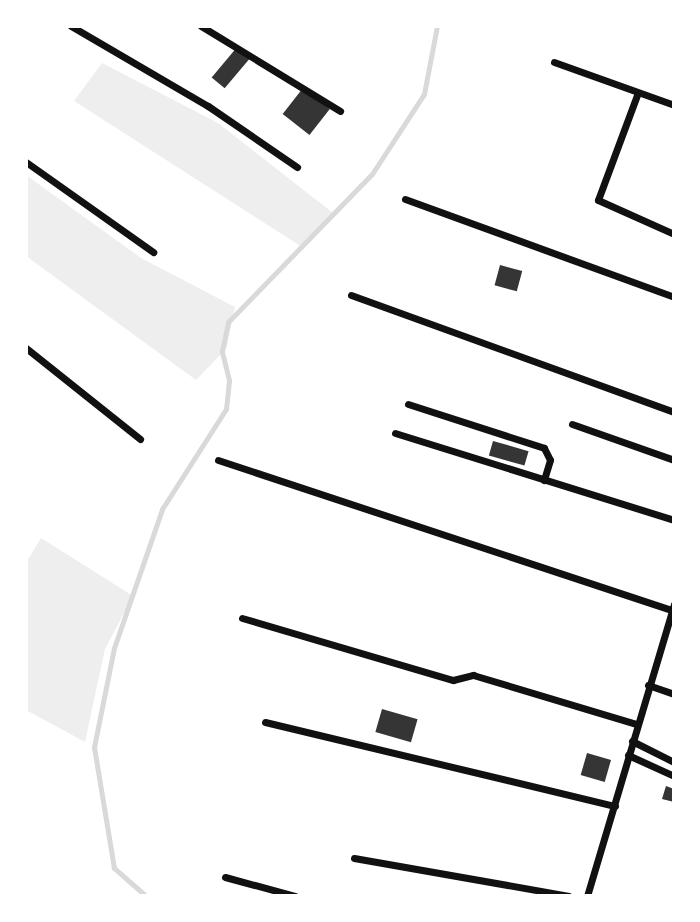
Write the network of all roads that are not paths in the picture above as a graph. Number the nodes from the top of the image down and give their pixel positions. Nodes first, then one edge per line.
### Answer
1 (71, 26) edge
2 (201, 26) edge
3 (554, 62) dead end
4 (637, 95) junction
5 (674, 105) edge
6 (341, 111) dead end
7 (26, 162) edge
8 (297, 167) dead end
9 (405, 199) dead end
10 (674, 234) edge
11 (153, 252) dead end
12 (351, 295) dead end
13 (674, 297) edge
14 (26, 348) edge
15 (408, 404) dead end
16 (674, 412) edge
17 (572, 424) dead end
18 (395, 433) dead end
19 (140, 439) dead end
20 (218, 460) dead end
21 (674, 460) edge
22 (544, 480) junction
23 (674, 520) edge
24 (673, 607) edge
25 (242, 618) dead end
26 (665, 636) junction
27 (674, 639) edge
28 (649, 685) junction
29 (674, 694) edge
30 (265, 722) dead end
31 (636, 724) junction
32 (632, 741) junction
33 (628, 755) junction
34 (674, 762) edge
35 (674, 776) edge
36 (615, 806) junction
37 (354, 858) dead end
38 (225, 877) dead end
39 (295, 896) edge
40 (569, 896) edge
41 (587, 896) edge

1 - 8 street
2 - 6 street
3 - 4 street
4 - 5 street
4 - 10 street
7 - 11 street
9 - 13 street
12 - 16 street
14 - 19 street
15 - 22 street
17 - 21 street
18 - 22 street
20 - 24 street
22 - 23 street
24 - 26 street
25 - 31 street
26 - 27 street
26 - 28 street
28 - 29 street
28 - 31 street
30 - 36 street
31 - 32 street
32 - 33 street
32 - 34 street
33 - 35 street
33 - 36 street
36 - 41 street
37 - 40 street
38 - 39 street

